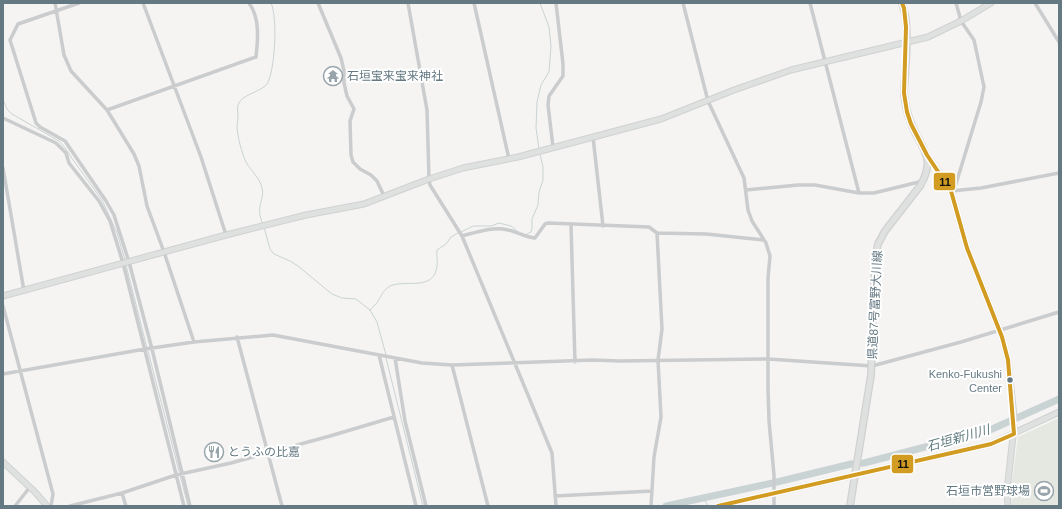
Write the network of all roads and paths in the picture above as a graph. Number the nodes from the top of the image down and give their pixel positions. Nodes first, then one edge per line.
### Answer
1 (55, 3) edge
2 (79, 3) edge
3 (143, 3) edge
4 (249, 3) edge
5 (318, 3) edge
6 (408, 3) edge
7 (474, 3) edge
8 (556, 3) edge
9 (683, 3) edge
10 (810, 3) edge
11 (902, 3) edge
12 (956, 3) edge
13 (990, 3) edge
14 (1035, 3) edge
15 (56, 12) junction
16 (961, 21) junction
17 (1059, 42) edge
18 (906, 43) junction
19 (824, 62) junction
20 (174, 86) junction
21 (708, 101) junction
22 (107, 110) junction
23 (3, 118) edge
24 (593, 137) junction
25 (553, 147) junction
26 (927, 155) junction
27 (509, 159) junction
28 (3, 168) edge
29 (1059, 173) edge
30 (429, 179) junction
31 (923, 181) junction
32 (746, 190) junction
33 (951, 192) junction
34 (859, 193) junction
35 (384, 196) junction
36 (571, 225) junction
37 (603, 226) junction
38 (657, 233) junction
39 (226, 235) junction
40 (462, 236) junction
41 (764, 240) junction
42 (164, 252) junction
43 (129, 262) junction
44 (123, 263) junction
45 (24, 291) junction
46 (3, 296) edge
47 (3, 306) edge
48 (1059, 312) edge
49 (999, 330) junction
50 (237, 338) junction
51 (194, 342) junction
52 (145, 349) junction
53 (152, 349) junction
54 (379, 355) junction
55 (394, 358) junction
56 (768, 359) junction
57 (658, 360) junction
58 (575, 362) junction
59 (515, 363) junction
60 (452, 365) junction
61 (872, 366) junction
62 (20, 371) junction
63 (3, 374) edge
64 (1059, 412) edge
65 (1014, 416) joint
66 (394, 417) junction
67 (1014, 427) joint
68 (1014, 434) junction
69 (268, 452) junction
70 (3, 462) edge
71 (856, 472) junction
72 (181, 474) junction
73 (176, 475) junction
74 (30, 487) junction
75 (774, 490) junction
76 (652, 491) junction
77 (122, 493) junction
78 (555, 496) junction
79 (651, 504) edge
80 (15, 506) edge
81 (47, 506) edge
82 (51, 506) edge
83 (70, 506) edge
84 (126, 506) edge
85 (184, 506) edge
86 (190, 506) edge
87 (282, 506) edge
88 (416, 506) edge
89 (426, 506) edge
90 (488, 506) edge
91 (556, 506) edge
92 (718, 506) edge
93 (774, 506) edge
94 (850, 506) edge
95 (1008, 506) edge

1 - 15 street
2 - 15 street
3 - 20 street
4 - 20 street
5 - 35 street
6 - 30 street
7 - 27 street
8 - 25 street
9 - 21 street
10 - 19 street
11 - 18 main road
12 - 16 street
13 - 16 street
14 - 17 street
15 - 22 street
15 - 43 street
16 - 18 street
16 - 33 street
18 - 19 street
18 - 26 main road
19 - 21 street
19 - 34 street
20 - 22 street
20 - 39 street
21 - 24 street
21 - 32 street
22 - 42 street
23 - 44 street
24 - 25 street
24 - 37 street
25 - 27 street
26 - 31 main road, 県道87号富野大川線
26 - 33 street
27 - 30 street
28 - 45 street
29 - 33 street
30 - 35 street
30 - 40 street
31 - 34 street
31 - 61 main road, 県道87号富野大川線
32 - 34 street
32 - 41 street
33 - 49 street
35 - 39 street
36 - 37 street
36 - 40 street
36 - 58 street
37 - 38 street
38 - 41 street
38 - 57 street
39 - 42 street
40 - 59 street
41 - 56 street
42 - 43 street
42 - 51 street
43 - 44 street
43 - 53 street
44 - 45 street
44 - 52 street
45 - 46 street
47 - 62 street
48 - 49 street
49 - 61 street
49 - 65 street
50 - 51 street
50 - 54 street
50 - 69 street
51 - 53 street
52 - 53 street
52 - 62 street
52 - 73 street
53 - 72 street
54 - 55 street
54 - 66 street
55 - 60 street
55 - 89 street
56 - 57 street
56 - 61 street
56 - 75 street
57 - 58 street
57 - 76 street
58 - 59 street
59 - 60 street
59 - 78 street
60 - 90 street
61 - 71 main road, 県道87号富野大川線
62 - 63 street
62 - 82 street
64 - 68 street
65 - 67 street
66 - 69 street
66 - 88 street
67 - 68 street
68 - 71 street
68 - 95 street
69 - 72 street
69 - 87 street
70 - 74 street
71 - 75 street
71 - 94 main road, 県道87号富野大川線
72 - 73 street
72 - 86 street
73 - 77 street
73 - 85 street
74 - 80 street
74 - 81 street
75 - 92 street
75 - 93 street
76 - 78 street
76 - 79 street
77 - 83 street
77 - 84 street
78 - 91 street

